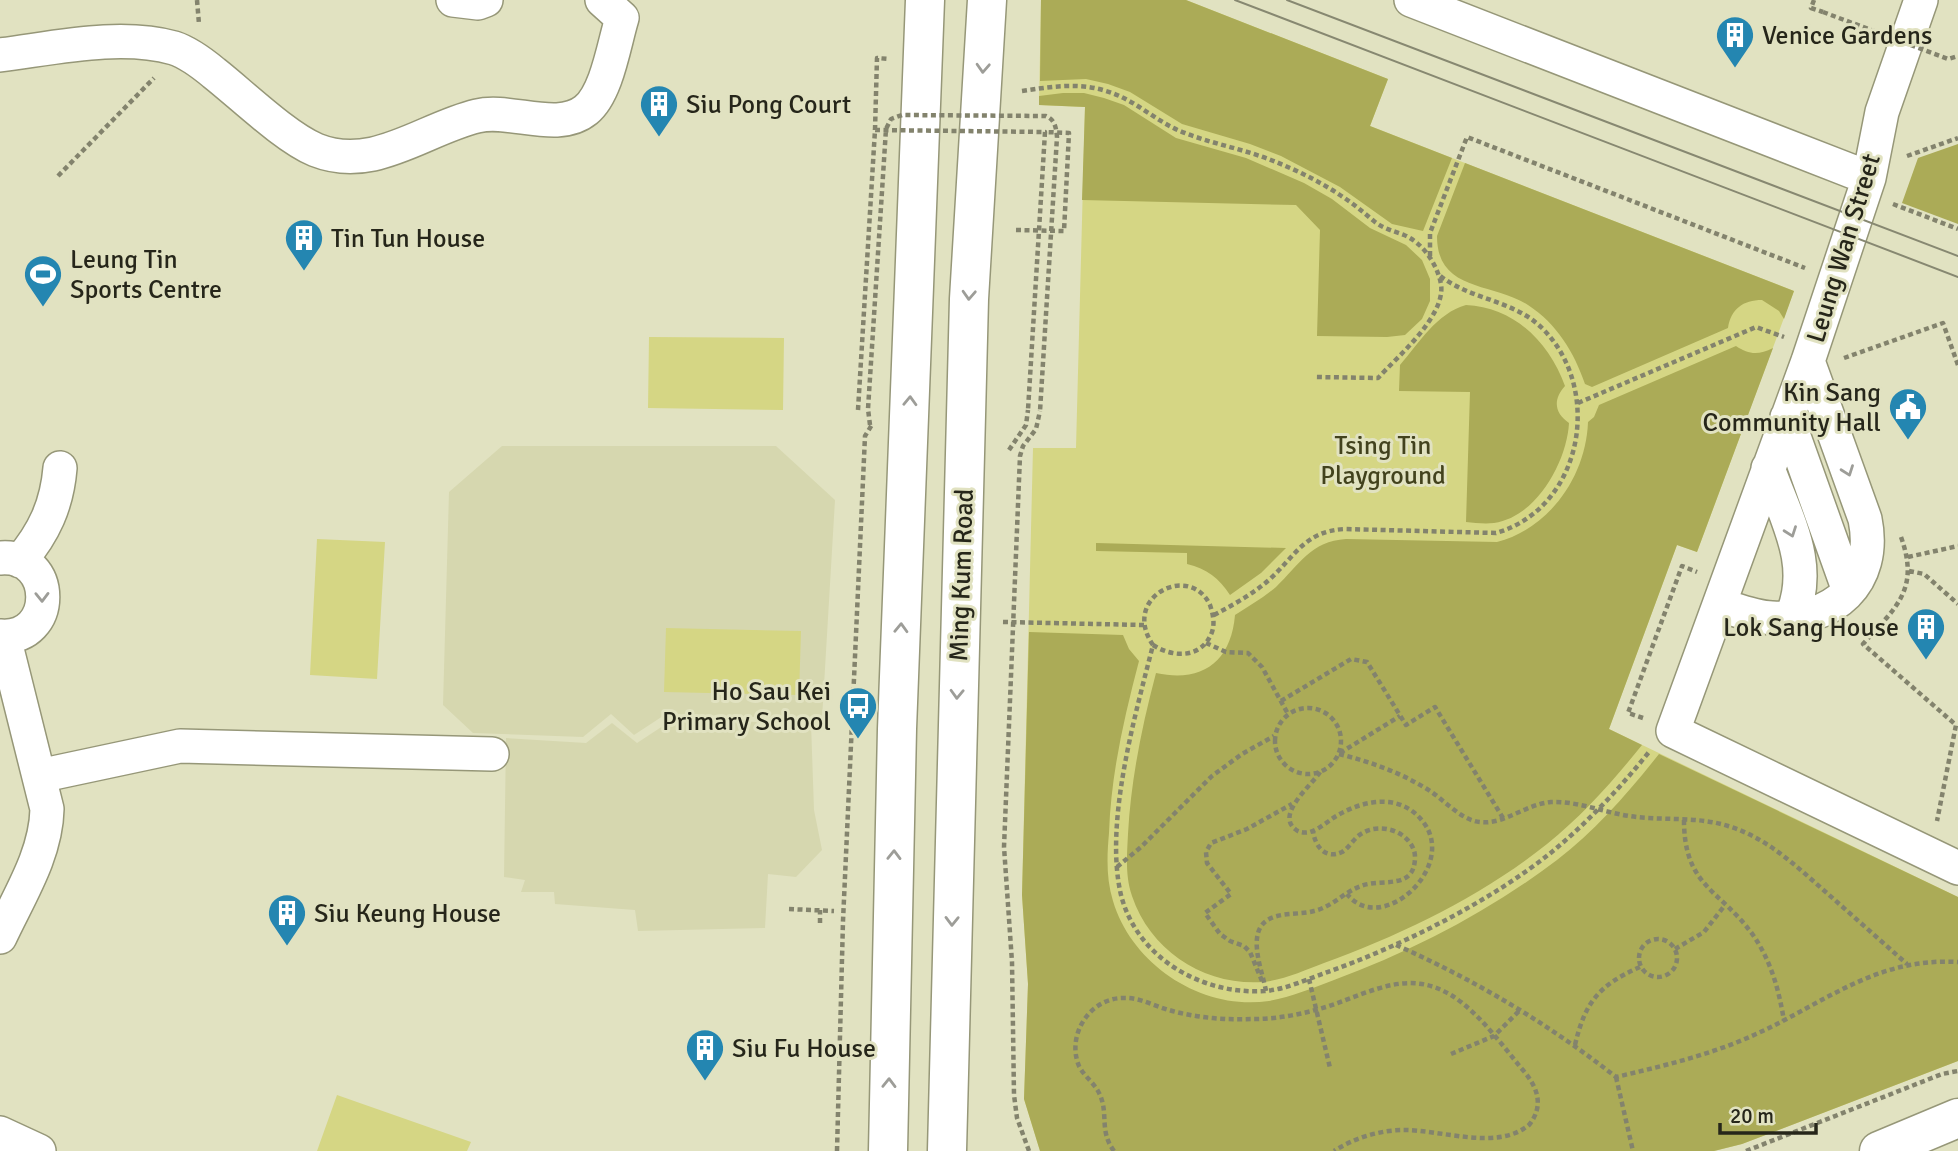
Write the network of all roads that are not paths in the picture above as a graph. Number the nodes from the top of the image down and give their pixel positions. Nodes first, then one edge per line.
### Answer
1 (453, 0) edge
2 (486, 0) edge
3 (602, 0) edge
4 (925, 0) edge
5 (987, 0) edge
6 (1411, 0) edge
7 (1921, 0) edge
8 (0, 55) edge
9 (1879, 190) junction
10 (1812, 354) junction
11 (1787, 417) junction
12 (60, 468) dead end
13 (1768, 468) junction
14 (10, 559) edge
15 (1849, 591) junction
16 (1720, 604) junction
17 (1791, 618) junction
18 (2, 636) edge
19 (492, 754) dead end
20 (39, 776) junction
21 (1958, 868) edge
22 (0, 937) edge
23 (1958, 1118) edge
24 (0, 1133) edge
25 (39, 1151) edge
26 (888, 1151) edge
27 (947, 1151) edge
28 (1879, 1151) edge

1 - 2 street
3 - 8 street
26 -> 4 main road
5 -> 27 main road, Ming Kum Road
6 - 9 street
7 - 9 street, Leung Wan Street
9 - 10 street, Leung Wan Street
10 - 11 street, Leung Wan Street
10 -> 15 street
11 - 13 street, Leung Wan Street
11 - 15 street
12 - 14 street
13 - 16 street, Leung Wan Street
13 -> 17 street
14 -> 18 street
15 - 17 street
16 - 17 street
16 - 21 street, Leung Wan Street
18 - 20 street
19 - 20 street
20 - 22 street
23 - 28 main road
24 - 25 street

